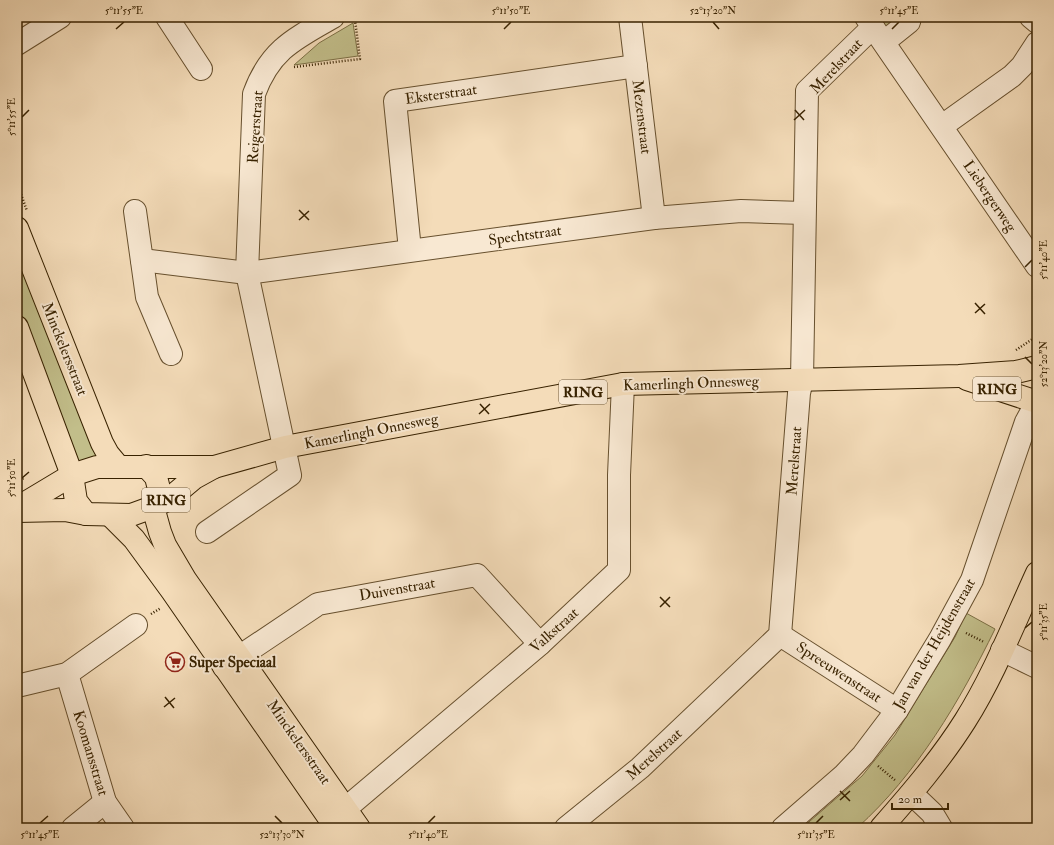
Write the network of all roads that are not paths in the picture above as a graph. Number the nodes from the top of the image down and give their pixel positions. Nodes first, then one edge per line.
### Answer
1 (60, 17) edge
2 (167, 17) edge
3 (333, 17) edge
4 (630, 17) edge
5 (910, 17) edge
6 (1031, 17) edge
7 (1037, 22) edge
8 (875, 29) edge
9 (1037, 43) edge
10 (17, 44) edge
11 (636, 66) junction
12 (201, 69) dead end
13 (1030, 71) edge
14 (942, 126) junction
15 (135, 212) dead end
16 (804, 213) junction
17 (654, 218) junction
18 (17, 228) edge
19 (410, 250) junction
20 (142, 260) junction
21 (1037, 266) edge
22 (248, 273) junction
23 (17, 327) edge
24 (171, 354) dead end
25 (1037, 367) edge
26 (1037, 374) edge
27 (958, 376) junction
28 (802, 380) junction
29 (623, 384) junction
30 (1037, 402) edge
31 (285, 447) junction
32 (118, 466) junction
33 (146, 466) junction
34 (214, 467) junction
35 (72, 475) junction
36 (17, 508) edge
37 (153, 508) junction
38 (17, 512) edge
39 (86, 514) junction
40 (112, 516) junction
41 (207, 532) dead end
42 (1037, 573) edge
43 (136, 625) dead end
44 (780, 635) junction
45 (540, 644) junction
46 (1002, 650) junction
47 (227, 666) junction
48 (1037, 667) edge
49 (67, 674) junction
50 (17, 686) edge
51 (897, 710) junction
52 (912, 794) junction
53 (105, 802) junction
54 (345, 808) junction
55 (73, 828) edge
56 (123, 828) edge
57 (336, 828) edge
58 (359, 828) edge
59 (566, 828) edge
60 (783, 828) edge
61 (881, 828) edge
62 (941, 828) edge

1 - 10 street
2 - 12 street
3 - 22 street, Reigerstraat
4 - 11 street, Mezenstraat
5 - 8 street
6 - 7 street
8 - 14 street, Liebergerweg
8 - 16 street, Merelstraat
9 - 13 street
11 - 17 street, Mezenstraat
11 - 19 street, Eksterstraat
13 - 14 street
14 - 21 street, Liebergerweg
15 - 20 street
16 - 17 street, Spechtstraat
16 - 28 street, Merelstraat
17 - 19 street, Spechtstraat
18 - 32 main road, Minckelersstraat
19 - 22 street, Spechtstraat
20 - 22 street
20 - 24 street
22 - 31 street, Reigerstraat
23 - 35 main road
25 - 27 main road, Kamerlingh Onnesweg / RING
26 - 30 main road
27 - 28 main road, Kamerlingh Onnesweg / RING
27 - 30 main road, Kamerlingh Onnesweg / RING
28 - 29 main road, Kamerlingh Onnesweg / RING
28 - 44 street, Merelstraat
29 - 31 main road, Kamerlingh Onnesweg / RING
29 - 45 street, Valkstraat
30 - 51 street, Jan van der Heijdenstraat
31 - 34 main road, Kamerlingh Onnesweg / RING
31 - 41 street, Kamerlingh Onnesweg
32 - 33 main road, Kamerlingh Onnesweg / RING
32 - 35 main road, Kamerlingh Onnesweg / RING
33 - 34 main road, Kamerlingh Onnesweg / RING
33 - 37 main road
34 - 37 main road, Kamerlingh Onnesweg / RING
35 - 36 main road, Kamerlingh Onnesweg / RING
35 - 39 main road
37 - 40 main road, Kamerlingh Onnesweg / RING
37 - 47 main road, Minckelersstraat
38 - 39 main road, Kamerlingh Onnesweg / RING
39 - 40 main road, Kamerlingh Onnesweg / RING
40 - 47 main road, Minckelersstraat
42 - 46 main road
43 - 49 street
44 - 51 street, Spreeuwenstraat
44 - 59 street, Merelstraat
45 - 47 street, Duivenstraat
45 - 54 street, Valkstraat
46 - 48 street
46 - 52 main road
47 - 54 main road, Minckelersstraat
47 - 57 main road, Minckelersstraat
49 - 50 street
49 - 53 street, Koomansstraat
51 - 60 street, Jan van der Heijdenstraat
52 - 61 main road
52 - 62 street
53 - 55 street
53 - 56 street, Koomansstraat
54 - 58 main road, Minckelersstraat

